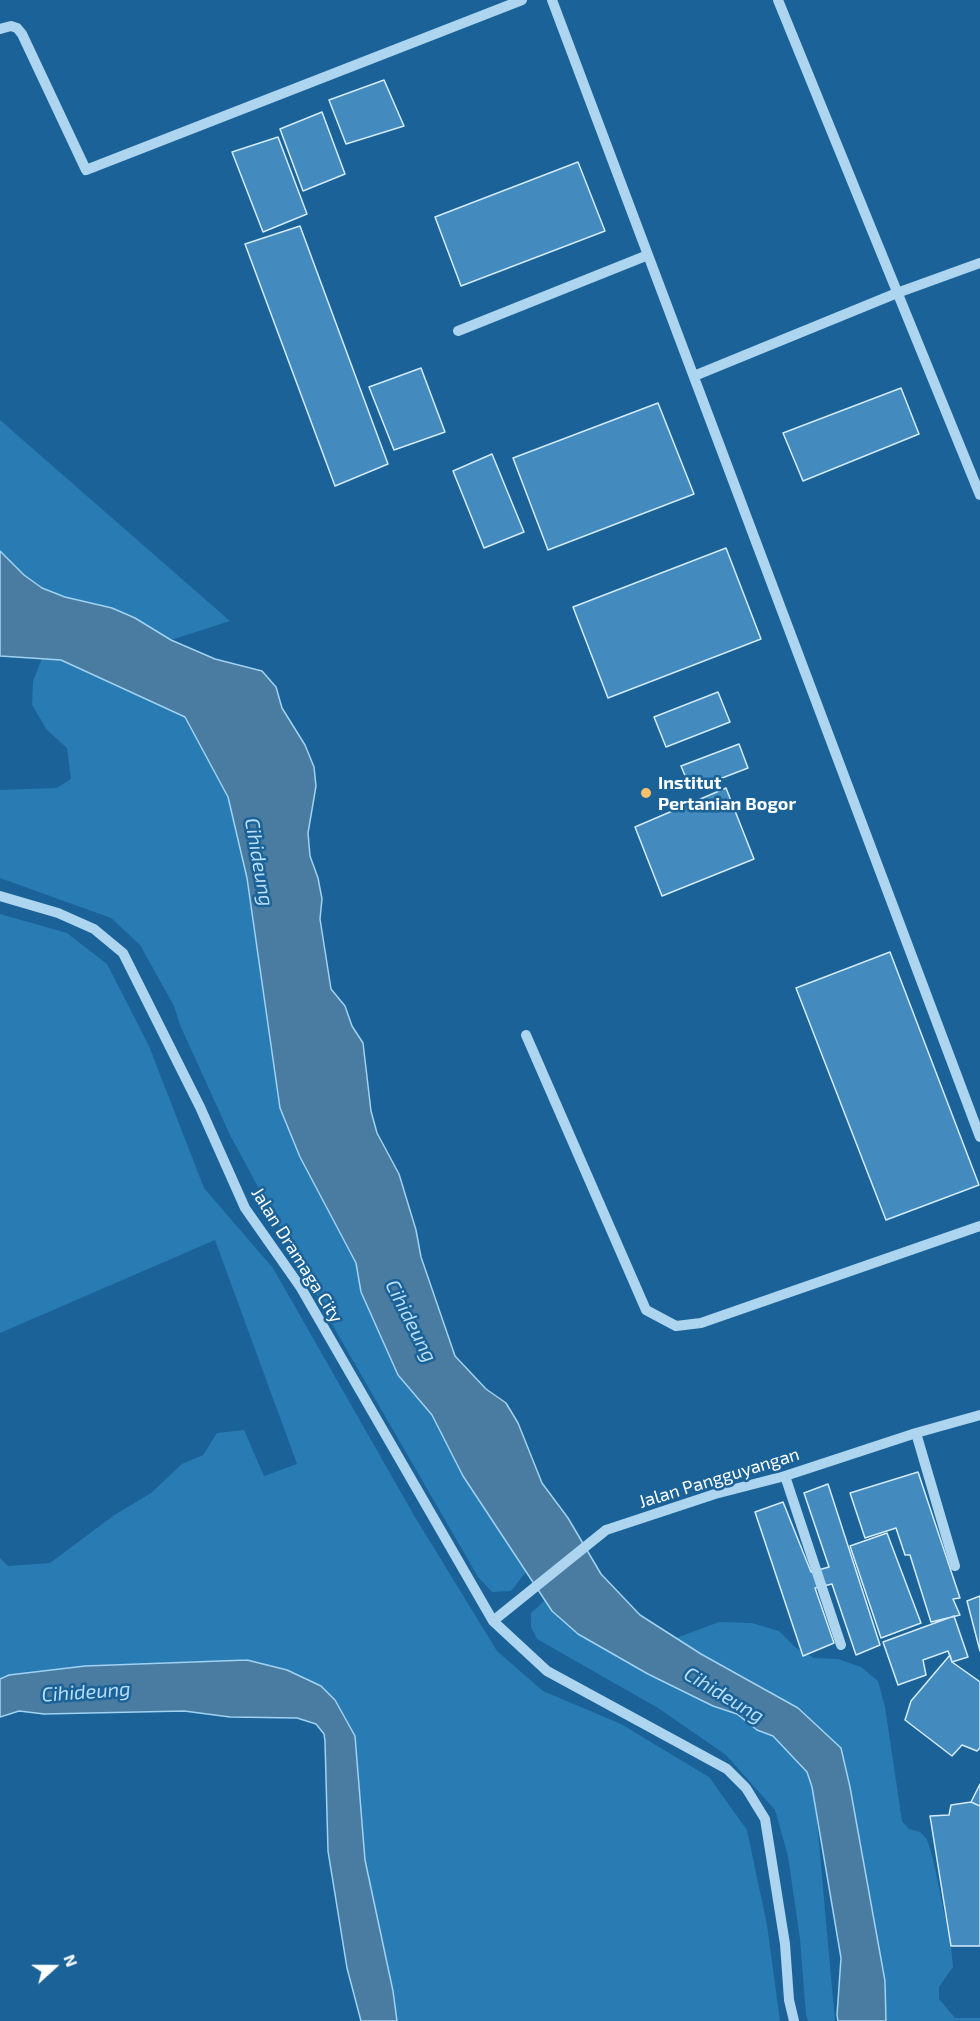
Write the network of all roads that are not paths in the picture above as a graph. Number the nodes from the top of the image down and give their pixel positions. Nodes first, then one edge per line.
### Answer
1 (522, 0) edge
2 (552, 0) edge
3 (778, 0) edge
4 (0, 29) edge
5 (648, 255) junction
6 (980, 263) edge
7 (897, 292) junction
8 (458, 331) dead end
9 (693, 376) junction
10 (980, 495) edge
11 (0, 896) edge
12 (526, 1035) dead end
13 (980, 1137) edge
14 (980, 1226) edge
15 (980, 1415) edge
16 (916, 1433) junction
17 (785, 1476) junction
18 (955, 1566) dead end
19 (493, 1621) junction
20 (841, 1645) dead end
21 (794, 2021) edge

1 - 4 street
2 - 5 street
3 - 7 street
5 - 8 street
5 - 9 street
6 - 7 street
7 - 9 street
7 - 10 street
9 - 13 street
11 - 19 street, Jalan Dramaga City
12 - 14 street
15 - 16 street, Jalan Pangguyangan
16 - 17 street, Jalan Pangguyangan
16 - 18 street
17 - 19 street, Jalan Pangguyangan
17 - 20 street
19 - 21 street, Jalan Dramaga City

